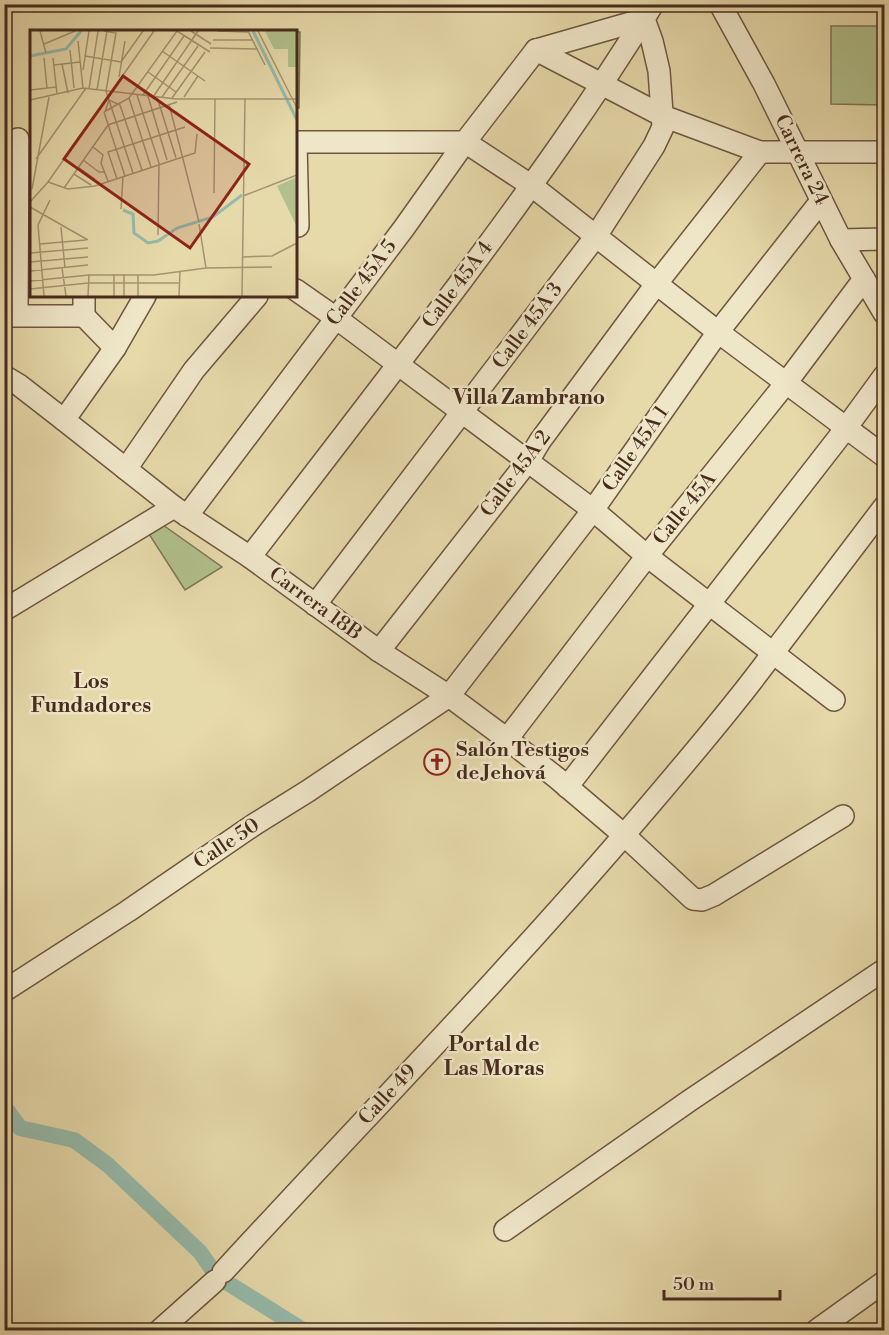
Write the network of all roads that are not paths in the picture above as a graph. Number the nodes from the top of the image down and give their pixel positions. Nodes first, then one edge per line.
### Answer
1 (720, 4) edge
2 (649, 12) edge
3 (536, 50) junction
4 (603, 84) junction
5 (663, 116) junction
6 (18, 139) edge
7 (297, 142) edge
8 (465, 142) junction
9 (760, 152) junction
10 (796, 152) junction
11 (885, 152) edge
12 (297, 184) edge
13 (532, 186) junction
14 (822, 201) junction
15 (298, 226) dead end
16 (596, 236) junction
17 (885, 239) edge
18 (842, 240) junction
19 (864, 279) junction
20 (657, 283) junction
21 (297, 291) edge
22 (144, 297) edge
23 (256, 297) edge
24 (84, 306) edge
25 (885, 313) edge
26 (11, 315) edge
27 (336, 318) junction
28 (718, 332) junction
29 (115, 348) junction
30 (398, 364) junction
31 (4, 376) edge
32 (885, 376) edge
33 (786, 383) junction
34 (462, 412) junction
35 (64, 420) junction
36 (846, 428) junction
37 (885, 456) edge
38 (528, 461) junction
39 (126, 469) junction
40 (885, 507) edge
41 (593, 510) junction
42 (181, 511) junction
43 (647, 556) junction
44 (250, 557) junction
45 (315, 605) junction
46 (710, 605) junction
47 (4, 610) edge
48 (379, 651) junction
49 (772, 653) junction
50 (449, 696) junction
51 (834, 700) dead end
52 (507, 739) junction
53 (567, 788) junction
54 (843, 816) dead end
55 (624, 836) junction
56 (885, 970) edge
57 (4, 991) edge
58 (505, 1230) dead end
59 (885, 1282) edge
60 (160, 1330) edge
61 (817, 1330) edge

1 - 10 street, Carrera 24
2 - 3 street
2 - 4 street, Calle 45A 4
2 - 5 street, Calle 45A 3
3 - 4 street
3 - 8 street, Calle 45A 5
4 - 5 street
4 - 13 street, Calle 45A 4
5 - 9 street
5 - 16 street, Calle 45A 3
6 - 26 street
7 - 8 street
8 - 13 street
8 - 27 street, Calle 45A 5
9 - 10 street
9 - 20 street, Calle 45A 2
10 - 11 street
10 - 14 street, Carrera 24
12 - 15 street
13 - 16 street
13 - 30 street, Calle 45A 4
14 - 18 street, Carrera 24
14 - 28 street, Calle 45A 1
16 - 20 street
16 - 34 street, Calle 45A 3
17 - 18 street
18 - 19 street, Carrera 24
19 - 25 street, Carrera 24
19 - 33 street, Calle 45A
20 - 28 street
20 - 38 street, Calle 45A 2
21 - 27 street
22 - 29 street
23 - 39 street
24 - 26 street
24 - 29 street
27 - 30 street
27 - 42 street, Calle 45A 5
28 - 33 street
28 - 41 street, Calle 45A 1
29 - 35 street
30 - 34 street
30 - 44 street, Calle 45A 4
31 - 35 street, Carrera 18B
32 - 36 street
33 - 36 street
33 - 43 street, Calle 45A
34 - 38 street
34 - 45 street, Calle 45A 3
35 - 39 street, Carrera 18B
36 - 37 street
36 - 46 street
38 - 41 street
38 - 48 street, Calle 45A 2
39 - 42 street, Carrera 18B
40 - 49 street, Calle 49
41 - 43 street
41 - 50 street, Calle 45A 1
42 - 44 street, Carrera 18B
42 - 47 street
43 - 46 street
43 - 52 street, Calle 45A
44 - 45 street, Carrera 18B
45 - 48 street, Carrera 18B
46 - 49 street
46 - 53 street
48 - 50 street, Carrera 18B
49 - 51 street
49 - 55 street, Calle 49
50 - 52 street, Carrera 18B
50 - 57 street, Calle 50
52 - 53 street, Carrera 18B
53 - 55 street, Carrera 18B
54 - 55 street, Carrera 18B
55 - 60 street, Calle 49
56 - 58 street
59 - 61 street

